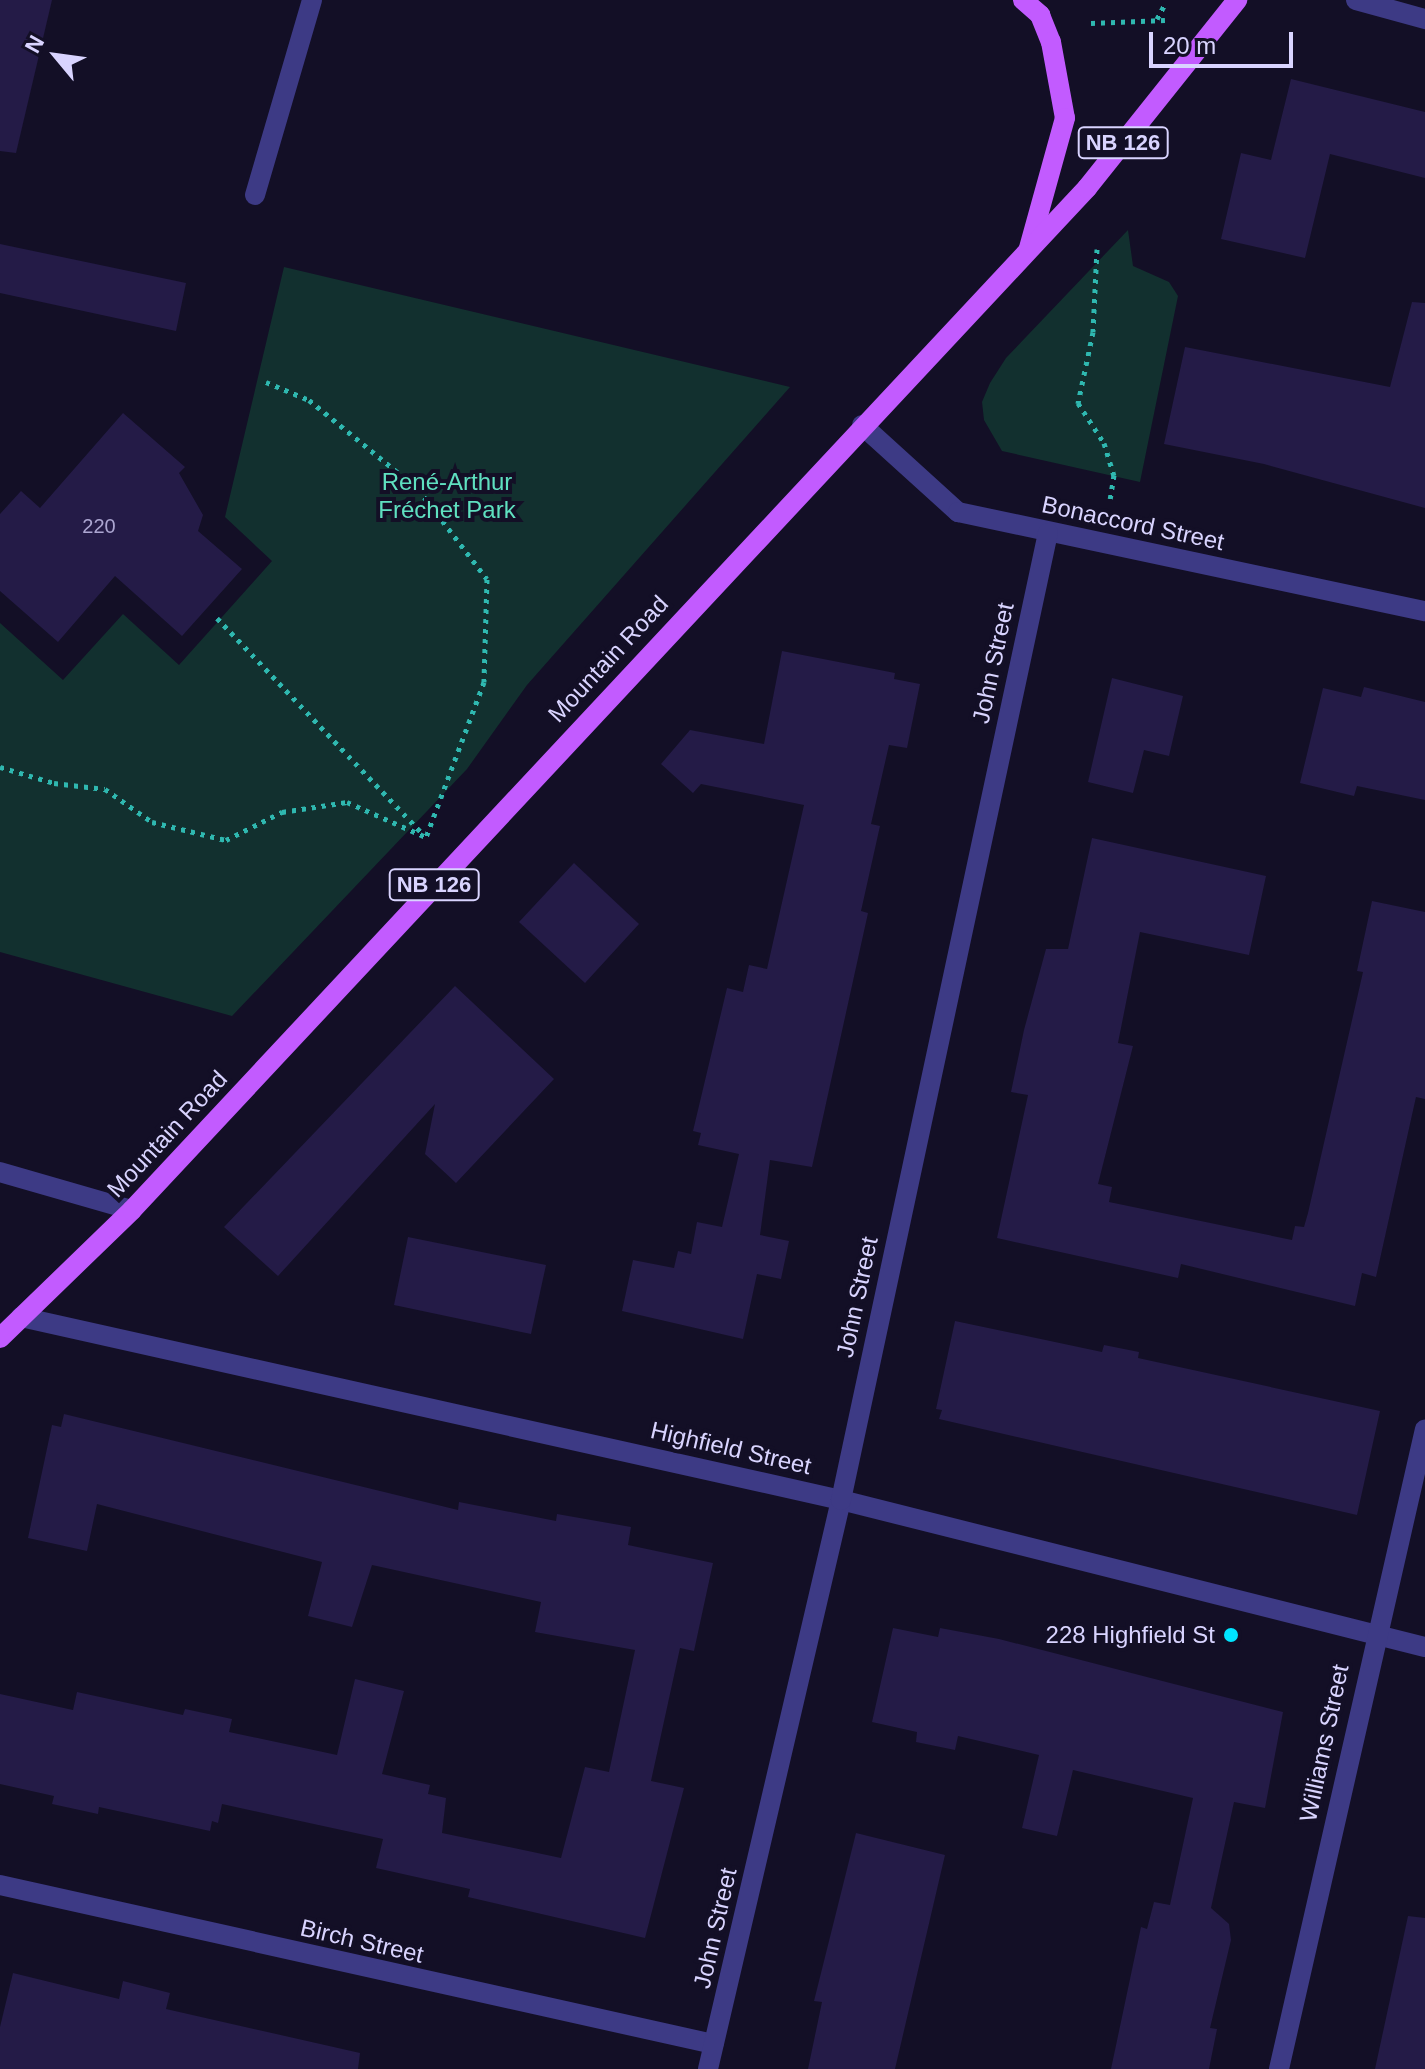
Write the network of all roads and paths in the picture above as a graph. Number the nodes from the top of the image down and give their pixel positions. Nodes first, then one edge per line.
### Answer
1 (312, 0) edge
2 (1023, 0) edge
3 (1237, 0) edge
4 (1356, 0) edge
5 (1164, 6) dead end
6 (1425, 19) edge
7 (1156, 20) junction
8 (1165, 20) dead end
9 (1091, 23) dead end
10 (255, 195) dead end
11 (1097, 249) dead end
12 (1028, 252) junction
13 (266, 382) dead end
14 (862, 425) junction
15 (1110, 499) dead end
16 (1048, 533) junction
17 (1425, 611) edge
18 (217, 618) dead end
19 (0, 767) edge
20 (426, 837) junction
21 (0, 1172) edge
22 (132, 1210) junction
23 (21, 1317) junction
24 (0, 1338) edge
25 (1425, 1429) edge
26 (841, 1500) junction
27 (1374, 1636) junction
28 (1425, 1647) edge
29 (0, 1885) edge
30 (713, 2044) junction
31 (708, 2069) edge
32 (1279, 2069) edge

1 - 10 street
2 - 12 main road
3 - 12 main road, Mountain Road / NB 126
4 - 6 street
5 - 7 path
7 - 8 path
7 - 9 path
11 - 15 path
12 - 14 main road, Mountain Road / NB 126
13 - 20 path
14 - 16 street, Bonaccord Street
14 - 22 main road, Mountain Road / NB 126
16 - 17 street, Bonaccord Street
16 - 26 street, John Street
18 - 20 path
19 - 20 path
21 - 22 street
22 - 23 main road, Mountain Road / NB 126
23 - 24 main road, Mountain Road / NB 126
23 - 26 street, Highfield Street
25 - 27 street, Williams Street
26 - 27 street, Highfield Street
26 - 30 street, John Street
27 - 28 street, Highfield Street
27 - 32 street, Williams Street
29 - 30 street, Birch Street
30 - 31 street, John Street

